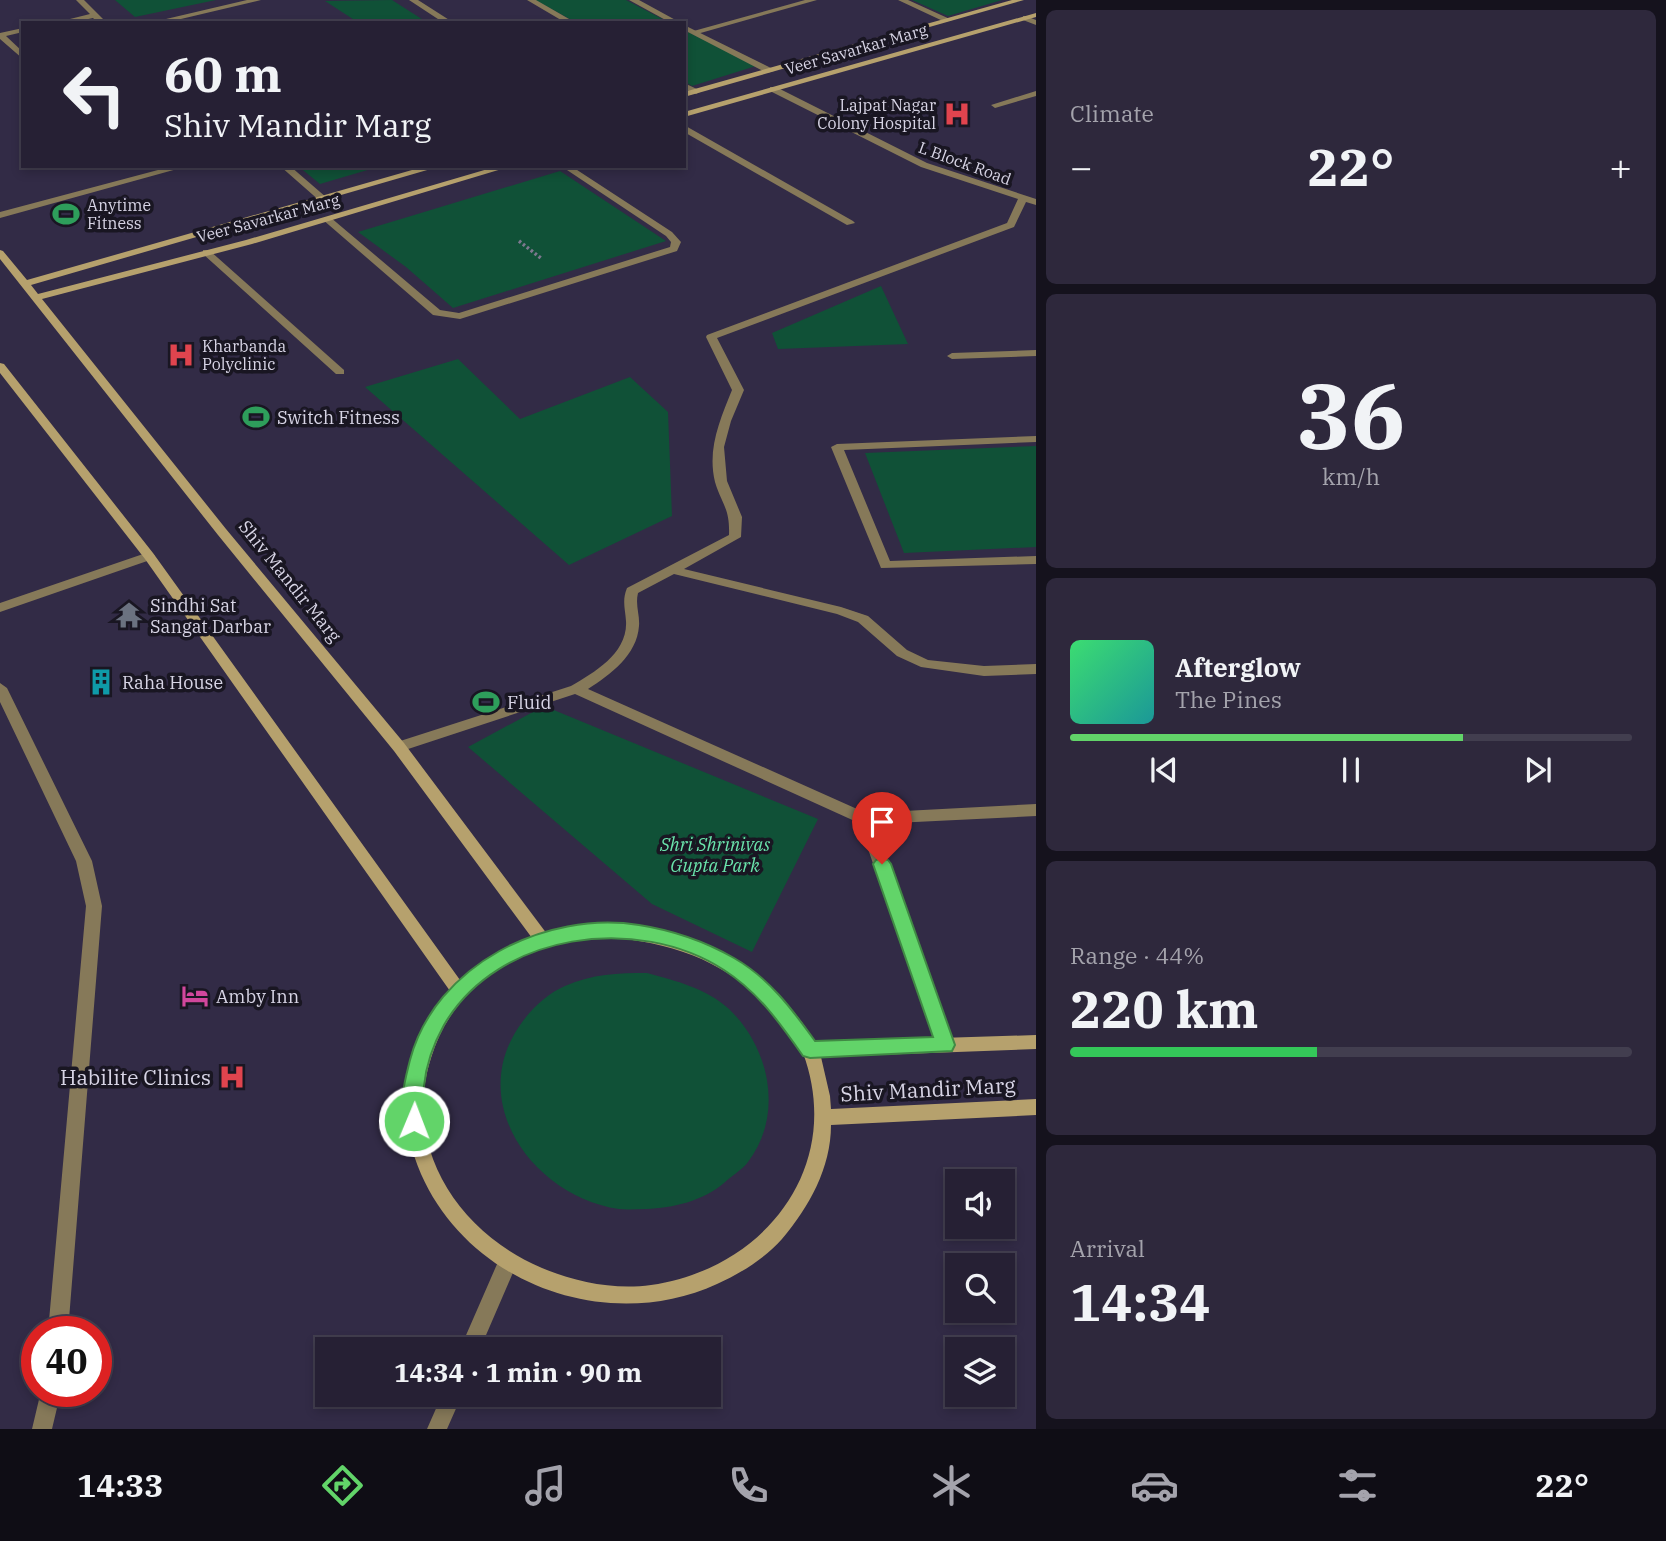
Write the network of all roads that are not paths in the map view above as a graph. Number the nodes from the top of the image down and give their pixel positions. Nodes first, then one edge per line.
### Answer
1 (80, 0) edge
2 (257, 0) edge
3 (413, 0) edge
4 (531, 0) edge
5 (633, 0) edge
6 (813, 0) edge
7 (902, 0) edge
8 (1020, 0) edge
9 (95, 15) junction
10 (1036, 15) edge
11 (1026, 18) junction
12 (948, 20) junction
13 (67, 21) edge
14 (101, 21) edge
15 (162, 21) edge
16 (447, 21) edge
17 (568, 21) edge
18 (673, 21) edge
19 (1036, 23) edge
20 (686, 28) edge
21 (21, 30) edge
22 (694, 32) junction
23 (0, 35) edge
24 (21, 55) edge
25 (770, 71) junction
26 (686, 86) edge
27 (773, 89) junction
28 (696, 92) junction
29 (1036, 93) edge
30 (686, 94) edge
31 (995, 105) dead end
32 (686, 114) edge
33 (686, 129) edge
34 (138, 168) edge
35 (176, 168) edge
36 (286, 168) edge
37 (430, 168) edge
38 (501, 168) edge
39 (568, 168) edge
40 (146, 176) junction
41 (1023, 199) junction
42 (324, 200) junction
43 (1036, 201) edge
44 (0, 215) edge
45 (327, 219) junction
46 (850, 223) dead end
47 (206, 252) junction
48 (0, 253) edge
49 (24, 284) junction
50 (36, 298) junction
51 (1036, 353) edge
52 (952, 356) dead end
53 (0, 366) edge
54 (340, 372) dead end
55 (1036, 439) edge
56 (149, 556) junction
57 (1036, 560) edge
58 (673, 570) junction
59 (0, 608) edge
60 (1036, 669) edge
61 (0, 688) edge
62 (576, 689) junction
63 (398, 747) junction
64 (1036, 810) edge
65 (865, 819) junction
66 (542, 940) junction
67 (459, 991) junction
68 (1036, 1042) edge
69 (945, 1045) junction
70 (810, 1050) junction
71 (1036, 1107) edge
72 (823, 1117) junction
73 (508, 1261) junction
74 (59, 1316) edge
75 (475, 1337) edge
76 (47, 1407) edge
77 (447, 1407) edge
78 (42, 1429) edge
79 (437, 1429) edge

1 - 9 street
2 - 15 street
3 - 16 street
4 - 17 street
5 - 18 street
6 - 22 street
7 - 12 street
8 - 12 street, Veer Savarkar Marg
9 - 13 street
9 - 14 street
10 - 11 street, Veer Savarkar Marg
11 - 19 street
11 - 27 street, Veer Savarkar Marg
12 - 25 street, Veer Savarkar Marg
20 - 22 street
21 - 23 street
22 - 25 street
23 - 24 street
25 - 28 street, Veer Savarkar Marg
26 - 28 street
27 - 32 street, Veer Savarkar Marg
27 - 41 street, L Block Road
28 - 30 street, Veer Savarkar Marg
29 - 31 street
33 - 46 street
34 - 40 street
35 - 40 street
36 - 42 street
37 - 42 street, Veer Savarkar Marg
38 - 45 street, Veer Savarkar Marg
39 - 45 street
40 - 44 street
41 - 43 street, L Block Road
41 - 58 street
42 - 49 street, Veer Savarkar Marg
45 - 47 street, Veer Savarkar Marg
47 - 50 street, Veer Savarkar Marg
47 - 54 street
48 - 49 street, Shiv Mandir Marg
49 - 50 street, Shiv Mandir Marg
50 - 63 street, Shiv Mandir Marg
51 - 52 street
53 - 56 street
55 - 57 street
56 - 59 street
56 - 67 street
58 - 60 street
58 - 62 street
61 - 74 street
62 - 63 street
62 - 65 street
63 - 66 street, Shiv Mandir Marg
64 - 65 street
65 - 69 street
66 - 67 street
66 - 70 street
67 - 73 street
68 - 69 street
69 - 70 street
70 - 72 street
71 - 72 street, Shiv Mandir Marg
72 - 73 street
73 - 75 street
76 - 78 street
77 - 79 street

